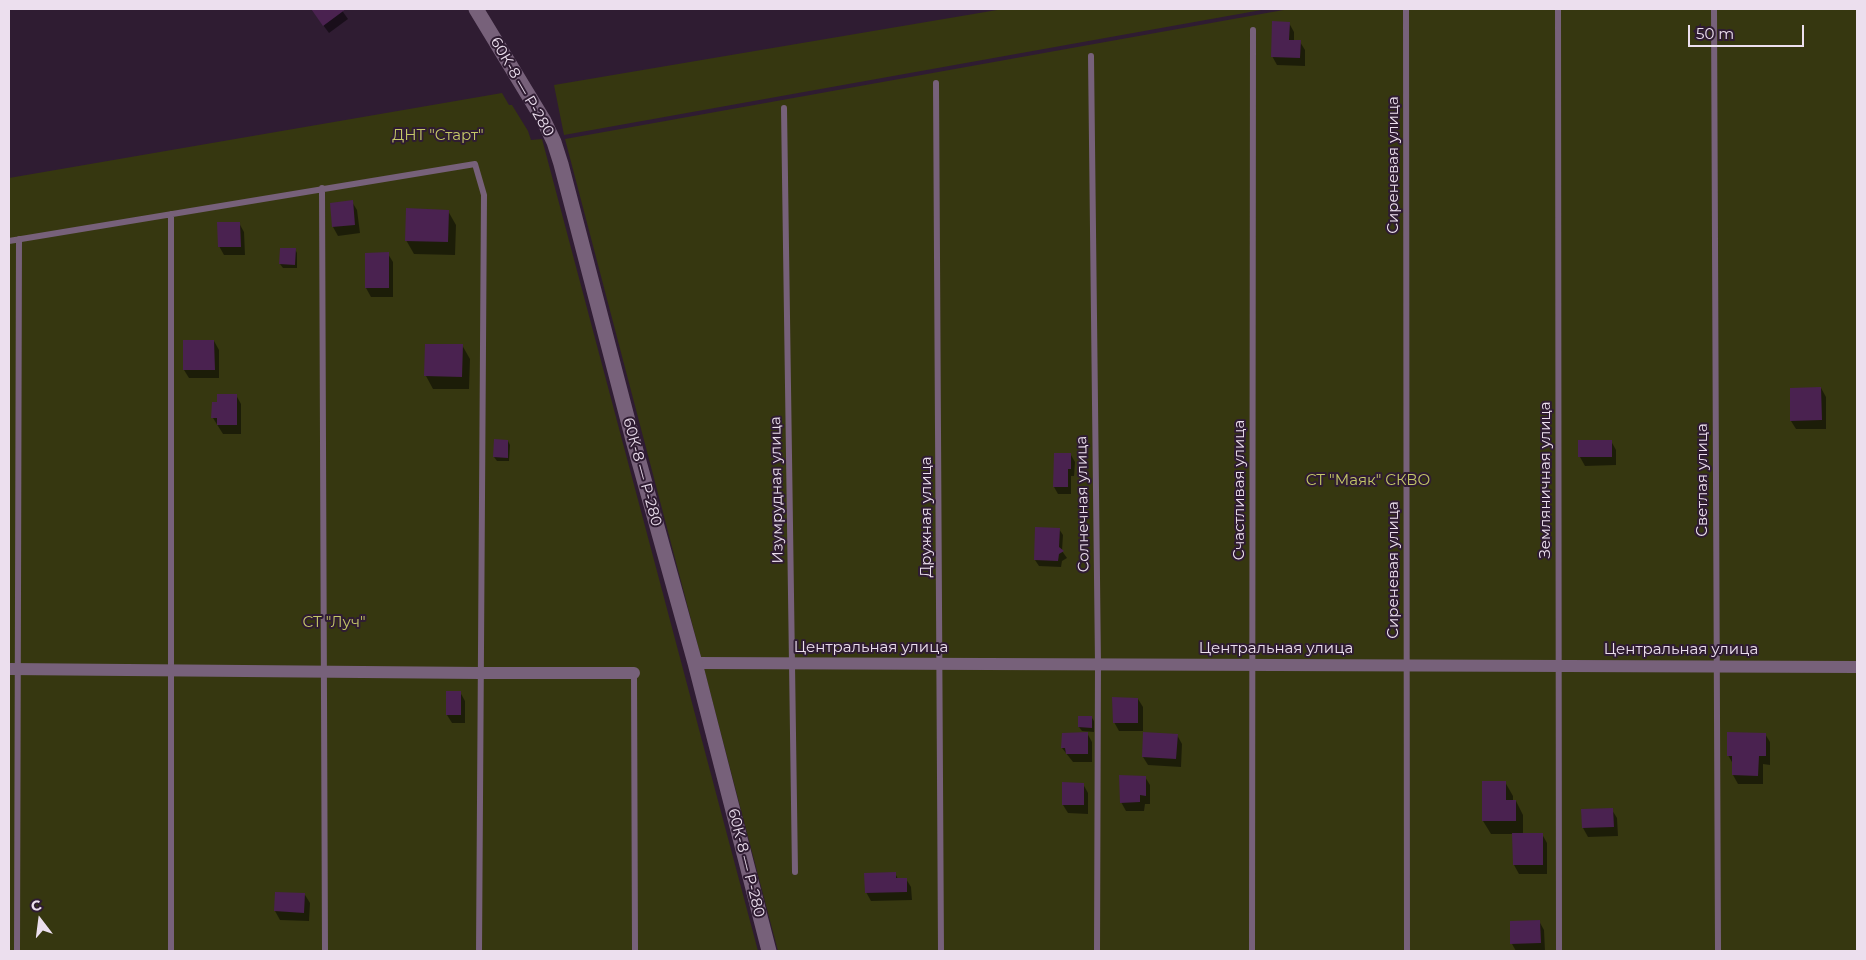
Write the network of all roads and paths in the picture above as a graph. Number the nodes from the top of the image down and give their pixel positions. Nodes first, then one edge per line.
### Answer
1 (476, 9) edge
2 (1406, 9) edge
3 (1558, 9) edge
4 (1714, 9) edge
5 (1253, 30) dead end
6 (1091, 56) dead end
7 (936, 82) dead end
8 (784, 108) dead end
9 (322, 188) junction
10 (171, 214) junction
11 (19, 239) junction
12 (9, 241) edge
13 (695, 664) junction
14 (792, 664) junction
15 (940, 664) junction
16 (1098, 664) junction
17 (1252, 665) junction
18 (1406, 666) junction
19 (1558, 666) junction
20 (1717, 667) junction
21 (1857, 667) edge
22 (13, 669) edge
23 (170, 670) junction
24 (325, 672) junction
25 (634, 673) joint
26 (480, 674) junction
27 (795, 872) dead end
28 (17, 951) edge
29 (171, 951) edge
30 (325, 951) edge
31 (479, 951) edge
32 (635, 951) edge
33 (769, 951) edge
34 (941, 951) edge
35 (1097, 951) edge
36 (1252, 951) edge
37 (1407, 951) edge
38 (1559, 951) edge
39 (1718, 951) edge

1 - 13 street, 60К-8 — Р-280
2 - 18 lane, Сиреневая улица
3 - 19 lane, Земляничная улица
4 - 20 lane, Светлая улица
5 - 17 lane, Счастливая улица
6 - 16 lane, Солнечная улица
7 - 15 lane, Дружная улица
8 - 14 lane, Изумрудная улица
9 - 10 lane
9 - 24 lane
9 - 26 lane
10 - 11 lane
10 - 23 lane
11 - 12 lane
11 - 22 lane
13 - 14 street, Центральная улица
13 - 33 street, 60К-8 — Р-280
14 - 15 street, Центральная улица
14 - 27 lane, Изумрудная улица
15 - 16 street, Центральная улица
15 - 34 lane, Дружная улица
16 - 17 street, Центральная улица
16 - 35 lane, Солнечная улица
17 - 18 street, Центральная улица
17 - 36 lane, Счастливая улица
18 - 19 street, Центральная улица
18 - 37 lane, Сиреневая улица
19 - 20 street, Центральная улица
19 - 38 lane, Земляничная улица
20 - 21 street, Центральная улица
20 - 39 lane, Светлая улица
22 - 23 street
22 - 28 lane
23 - 24 street
23 - 29 lane
24 - 26 street
24 - 30 lane
25 - 26 street
25 - 32 lane
26 - 31 lane

